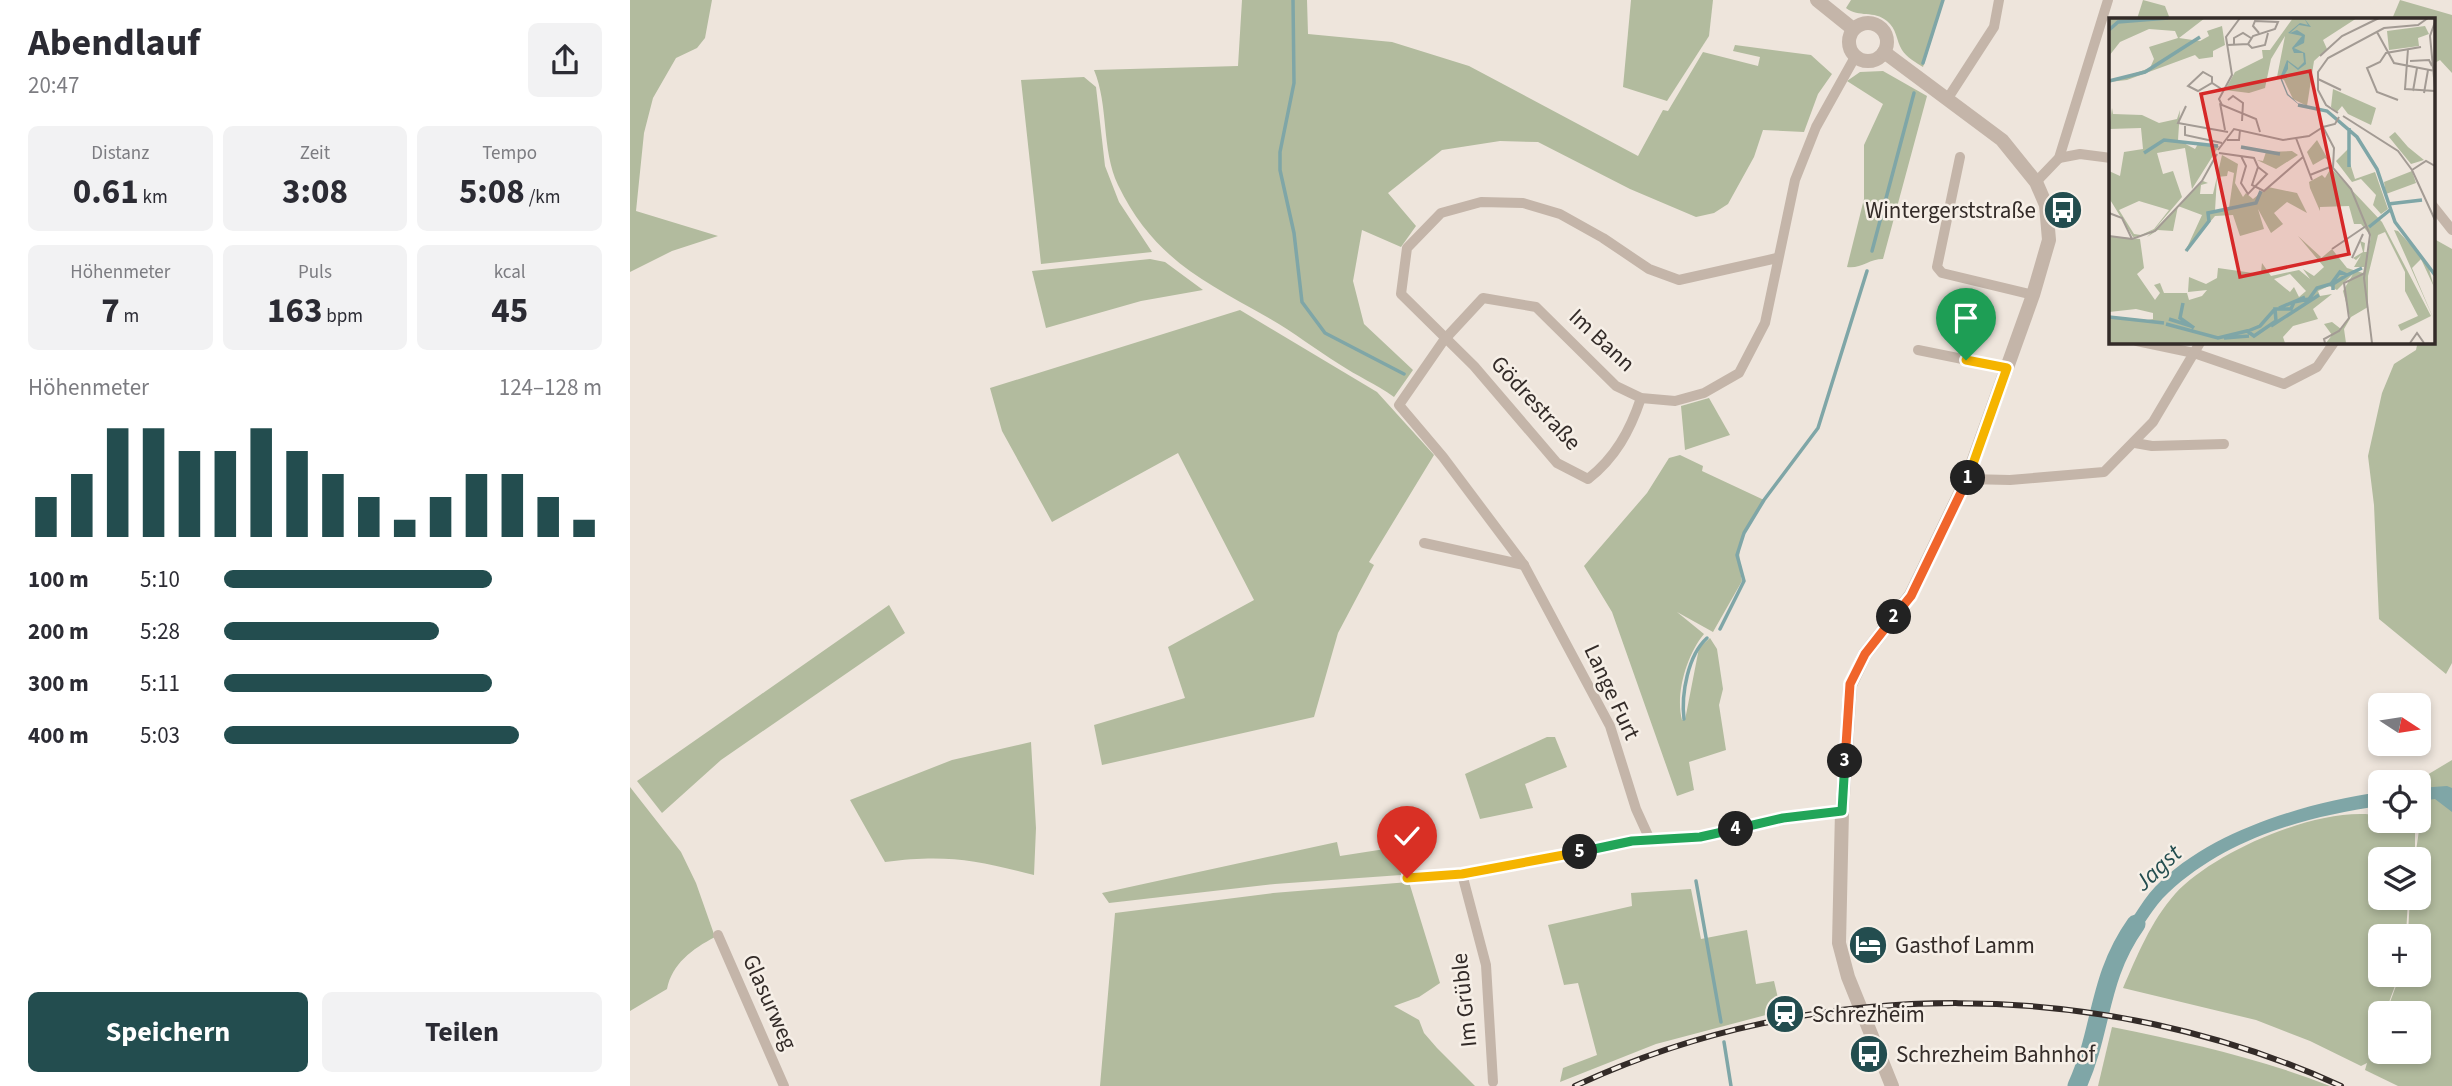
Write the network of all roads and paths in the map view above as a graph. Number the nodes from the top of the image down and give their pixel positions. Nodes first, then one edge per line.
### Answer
1 (1817, 0) edge
2 (1999, 0) edge
3 (2108, 0) edge
4 (1853, 29) junction
5 (1884, 52) junction
6 (1855, 57) junction
7 (1948, 98) junction
8 (1960, 157) dead end
9 (2059, 158) junction
10 (2109, 158) edge
11 (2036, 182) junction
12 (2434, 207) edge
13 (2452, 209) edge
14 (2442, 216) junction
15 (2452, 230) edge
16 (1777, 258) junction
17 (2033, 295) junction
18 (1444, 340) junction
19 (2146, 343) edge
20 (2201, 343) edge
21 (2334, 343) edge
22 (1918, 350) dead end
23 (2194, 353) junction
24 (2007, 368) junction
25 (1641, 398) junction
26 (1399, 405) joint
27 (2135, 443) junction
28 (2224, 444) dead end
29 (1968, 479) junction
30 (1424, 543) dead end
31 (1524, 565) junction
32 (1842, 811) junction
33 (1651, 842) junction
34 (1462, 874) junction
35 (1407, 878) dead end
36 (718, 935) dead end
37 (1493, 1082) dead end
38 (784, 1086) edge
39 (1892, 1086) edge

1 - 4 street
2 - 7 street
3 - 9 street
4 - 5 street
4 - 6 street
5 - 6 street
5 - 7 street
6 - 16 street, Im Bann
7 - 11 street
8 - 17 street
9 - 10 street
9 - 11 street
11 - 17 street
12 - 14 street
13 - 14 street
14 - 15 street
16 - 18 street
16 - 25 street, Im Bann
17 - 24 street
18 - 25 street, Im Bann
18 - 25 street, Gödrestraße
18 - 26 street, Im Bann
19 - 23 street
20 - 23 street
21 - 23 street
22 - 24 street
23 - 27 street
24 - 29 street
26 - 31 street, Lange Furt
27 - 28 street
27 - 29 street
29 - 32 street
30 - 31 street
31 - 33 street, Lange Furt
32 - 33 street
32 - 39 street
33 - 34 street
34 - 35 street
34 - 37 street, Im Grüble
36 - 38 street, Glasurweg

